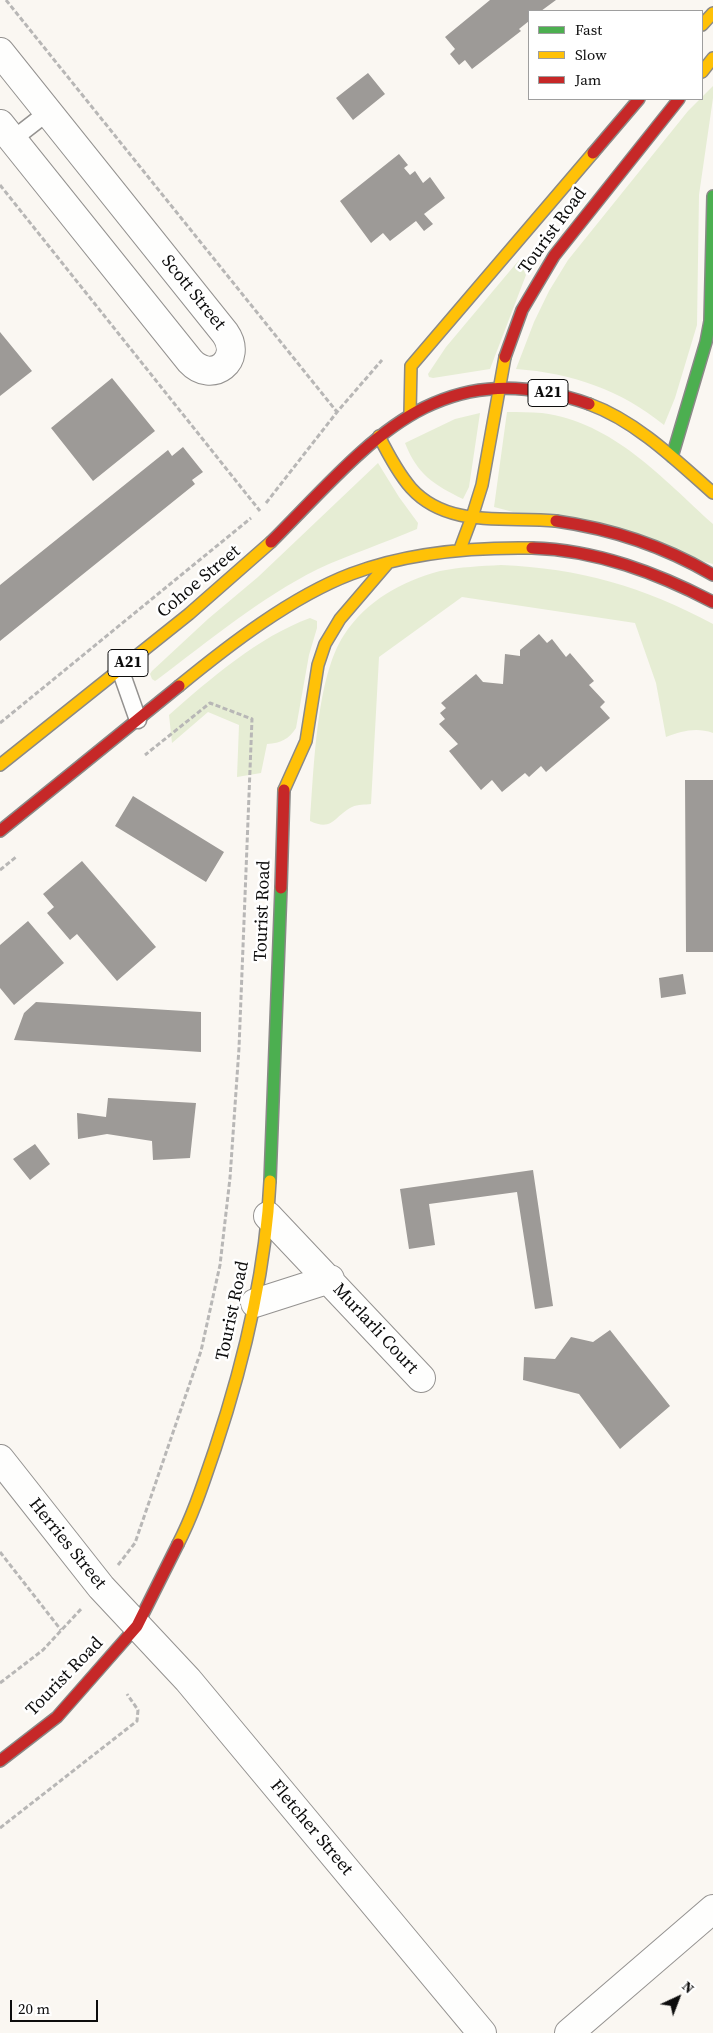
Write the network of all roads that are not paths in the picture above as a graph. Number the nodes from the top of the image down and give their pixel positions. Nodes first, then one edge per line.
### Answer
1 (713, 13) edge
2 (703, 24) edge
3 (0, 52) edge
4 (713, 58) edge
5 (703, 71) edge
6 (638, 100) edge
7 (678, 100) edge
8 (48, 112) junction
9 (6, 132) edge
10 (713, 196) edge
11 (498, 390) junction
12 (410, 414) junction
13 (379, 436) junction
14 (672, 457) junction
15 (713, 493) edge
16 (474, 517) junction
17 (460, 549) junction
18 (388, 563) junction
19 (713, 575) edge
20 (713, 602) edge
21 (120, 670) junction
22 (138, 720) junction
23 (0, 764) edge
24 (30, 807) junction
25 (0, 823) edge
26 (0, 831) edge
27 (268, 1216) junction
28 (330, 1279) junction
29 (255, 1302) junction
30 (421, 1378) dead end
31 (0, 1459) edge
32 (137, 1626) junction
33 (0, 1761) edge
34 (713, 1910) edge
35 (482, 2033) edge
36 (569, 2033) edge

1 - 2 main road
3 - 8 street, Scott Street
4 - 5 main road
6 - 12 main road, Tourist Road
7 - 11 main road, Tourist Road
8 - 9 lane
8 - 9 street, Scott Street
10 - 14 main road
11 - 12 main road, A21
11 - 14 main road, A21
11 - 16 main road, Tourist Road
12 - 13 main road, Cohoe Street / A21
13 - 16 main road
13 - 21 main road, Cohoe Street / A21
14 - 15 main road, A21
16 - 17 main road, Tourist Road
16 - 19 main road
17 - 18 main road
17 - 20 main road
18 - 22 main road
18 - 27 main road, Tourist Road
21 - 22 lane
21 - 23 main road, Cohoe Street / A21
22 - 24 main road
24 - 25 main road
24 - 26 main road
27 - 28 street, Murlarli Court
27 - 29 main road, Tourist Road
28 - 29 street, Murlarli Court
28 - 30 street, Murlarli Court
29 - 32 main road, Tourist Road
31 - 32 street, Herries Street
32 - 33 main road, Tourist Road
32 - 35 street, Fletcher Street
34 - 36 street

